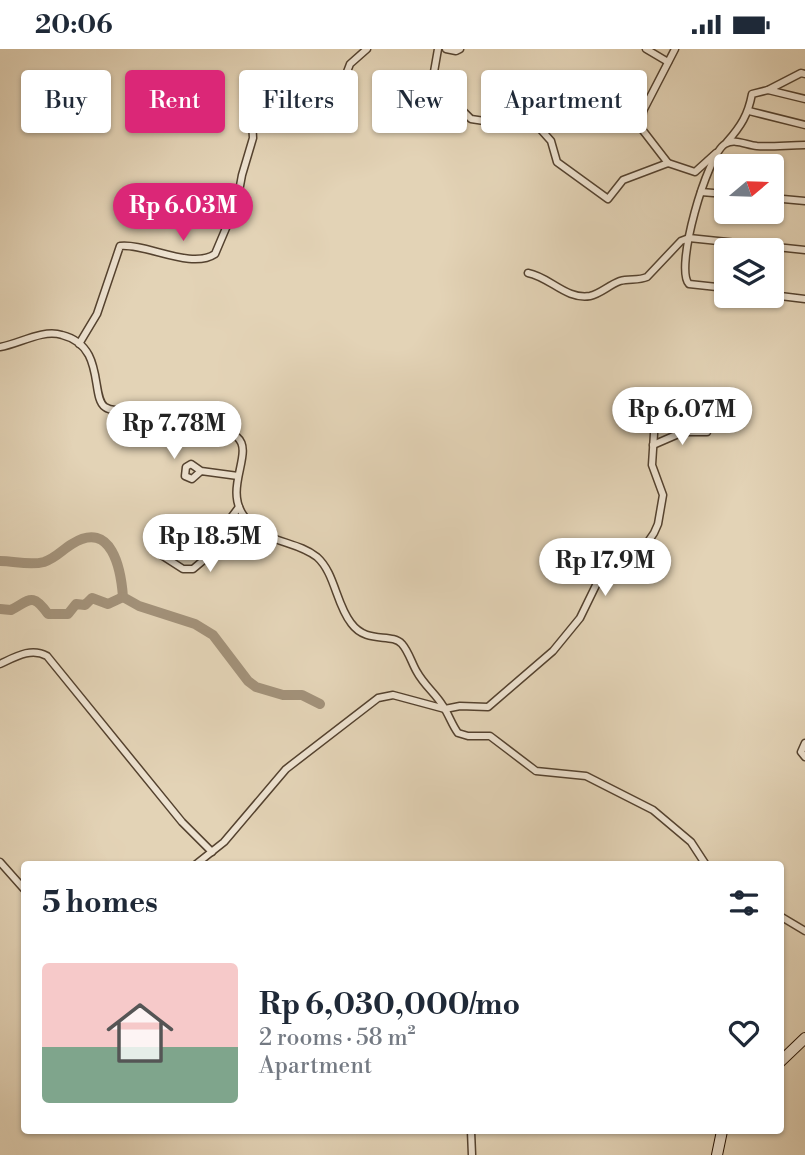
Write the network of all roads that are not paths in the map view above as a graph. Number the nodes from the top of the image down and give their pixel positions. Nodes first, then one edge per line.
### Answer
1 (367, 49) edge
2 (438, 49) edge
3 (446, 49) edge
4 (460, 49) edge
5 (646, 49) edge
6 (676, 49) edge
7 (668, 62) junction
8 (805, 75) edge
9 (768, 90) junction
10 (805, 99) edge
11 (647, 103) edge
12 (749, 111) junction
13 (481, 120) edge
14 (805, 125) edge
15 (544, 133) edge
16 (645, 133) edge
17 (725, 144) junction
18 (805, 145) edge
19 (716, 153) junction
20 (668, 163) junction
21 (701, 192) junction
22 (714, 193) edge
23 (784, 199) edge
24 (805, 201) edge
25 (689, 238) junction
26 (805, 250) edge
27 (528, 273) dead end
28 (714, 286) edge
29 (784, 296) edge
30 (805, 299) edge
31 (79, 344) junction
32 (0, 347) edge
33 (655, 418) dead end
34 (707, 432) dead end
35 (653, 445) junction
36 (201, 471) dead end
37 (238, 476) junction
38 (239, 507) junction
39 (155, 551) dead end
40 (0, 664) edge
41 (445, 709) junction
42 (805, 743) edge
43 (805, 757) edge
44 (212, 852) junction
45 (200, 861) edge
46 (703, 861) edge
47 (0, 862) edge
48 (21, 886) edge
49 (784, 918) edge
50 (805, 931) edge
51 (805, 1038) edge
52 (784, 1058) edge
53 (471, 1134) edge
54 (721, 1134) edge
55 (471, 1155) edge
56 (717, 1155) edge

1 - 31 street
2 - 13 street
3 - 4 street
5 - 7 street
6 - 7 street
7 - 11 street
8 - 9 street
9 - 10 street
9 - 12 street
12 - 14 street
12 - 17 street
15 - 20 street
16 - 20 street
17 - 18 street
17 - 19 street
19 - 20 street
19 - 21 street
21 - 22 street
21 - 25 street
23 - 24 street
25 - 26 street
25 - 27 street
25 - 28 street
29 - 30 street
31 - 32 street
31 - 37 street
33 - 35 street
34 - 35 street
35 - 41 street
36 - 37 street
37 - 38 street
38 - 39 street
38 - 41 street
40 - 44 street
41 - 44 street
41 - 46 street
42 - 43 street
44 - 45 street
47 - 48 street
49 - 50 street
51 - 52 street
53 - 55 street
54 - 56 street

